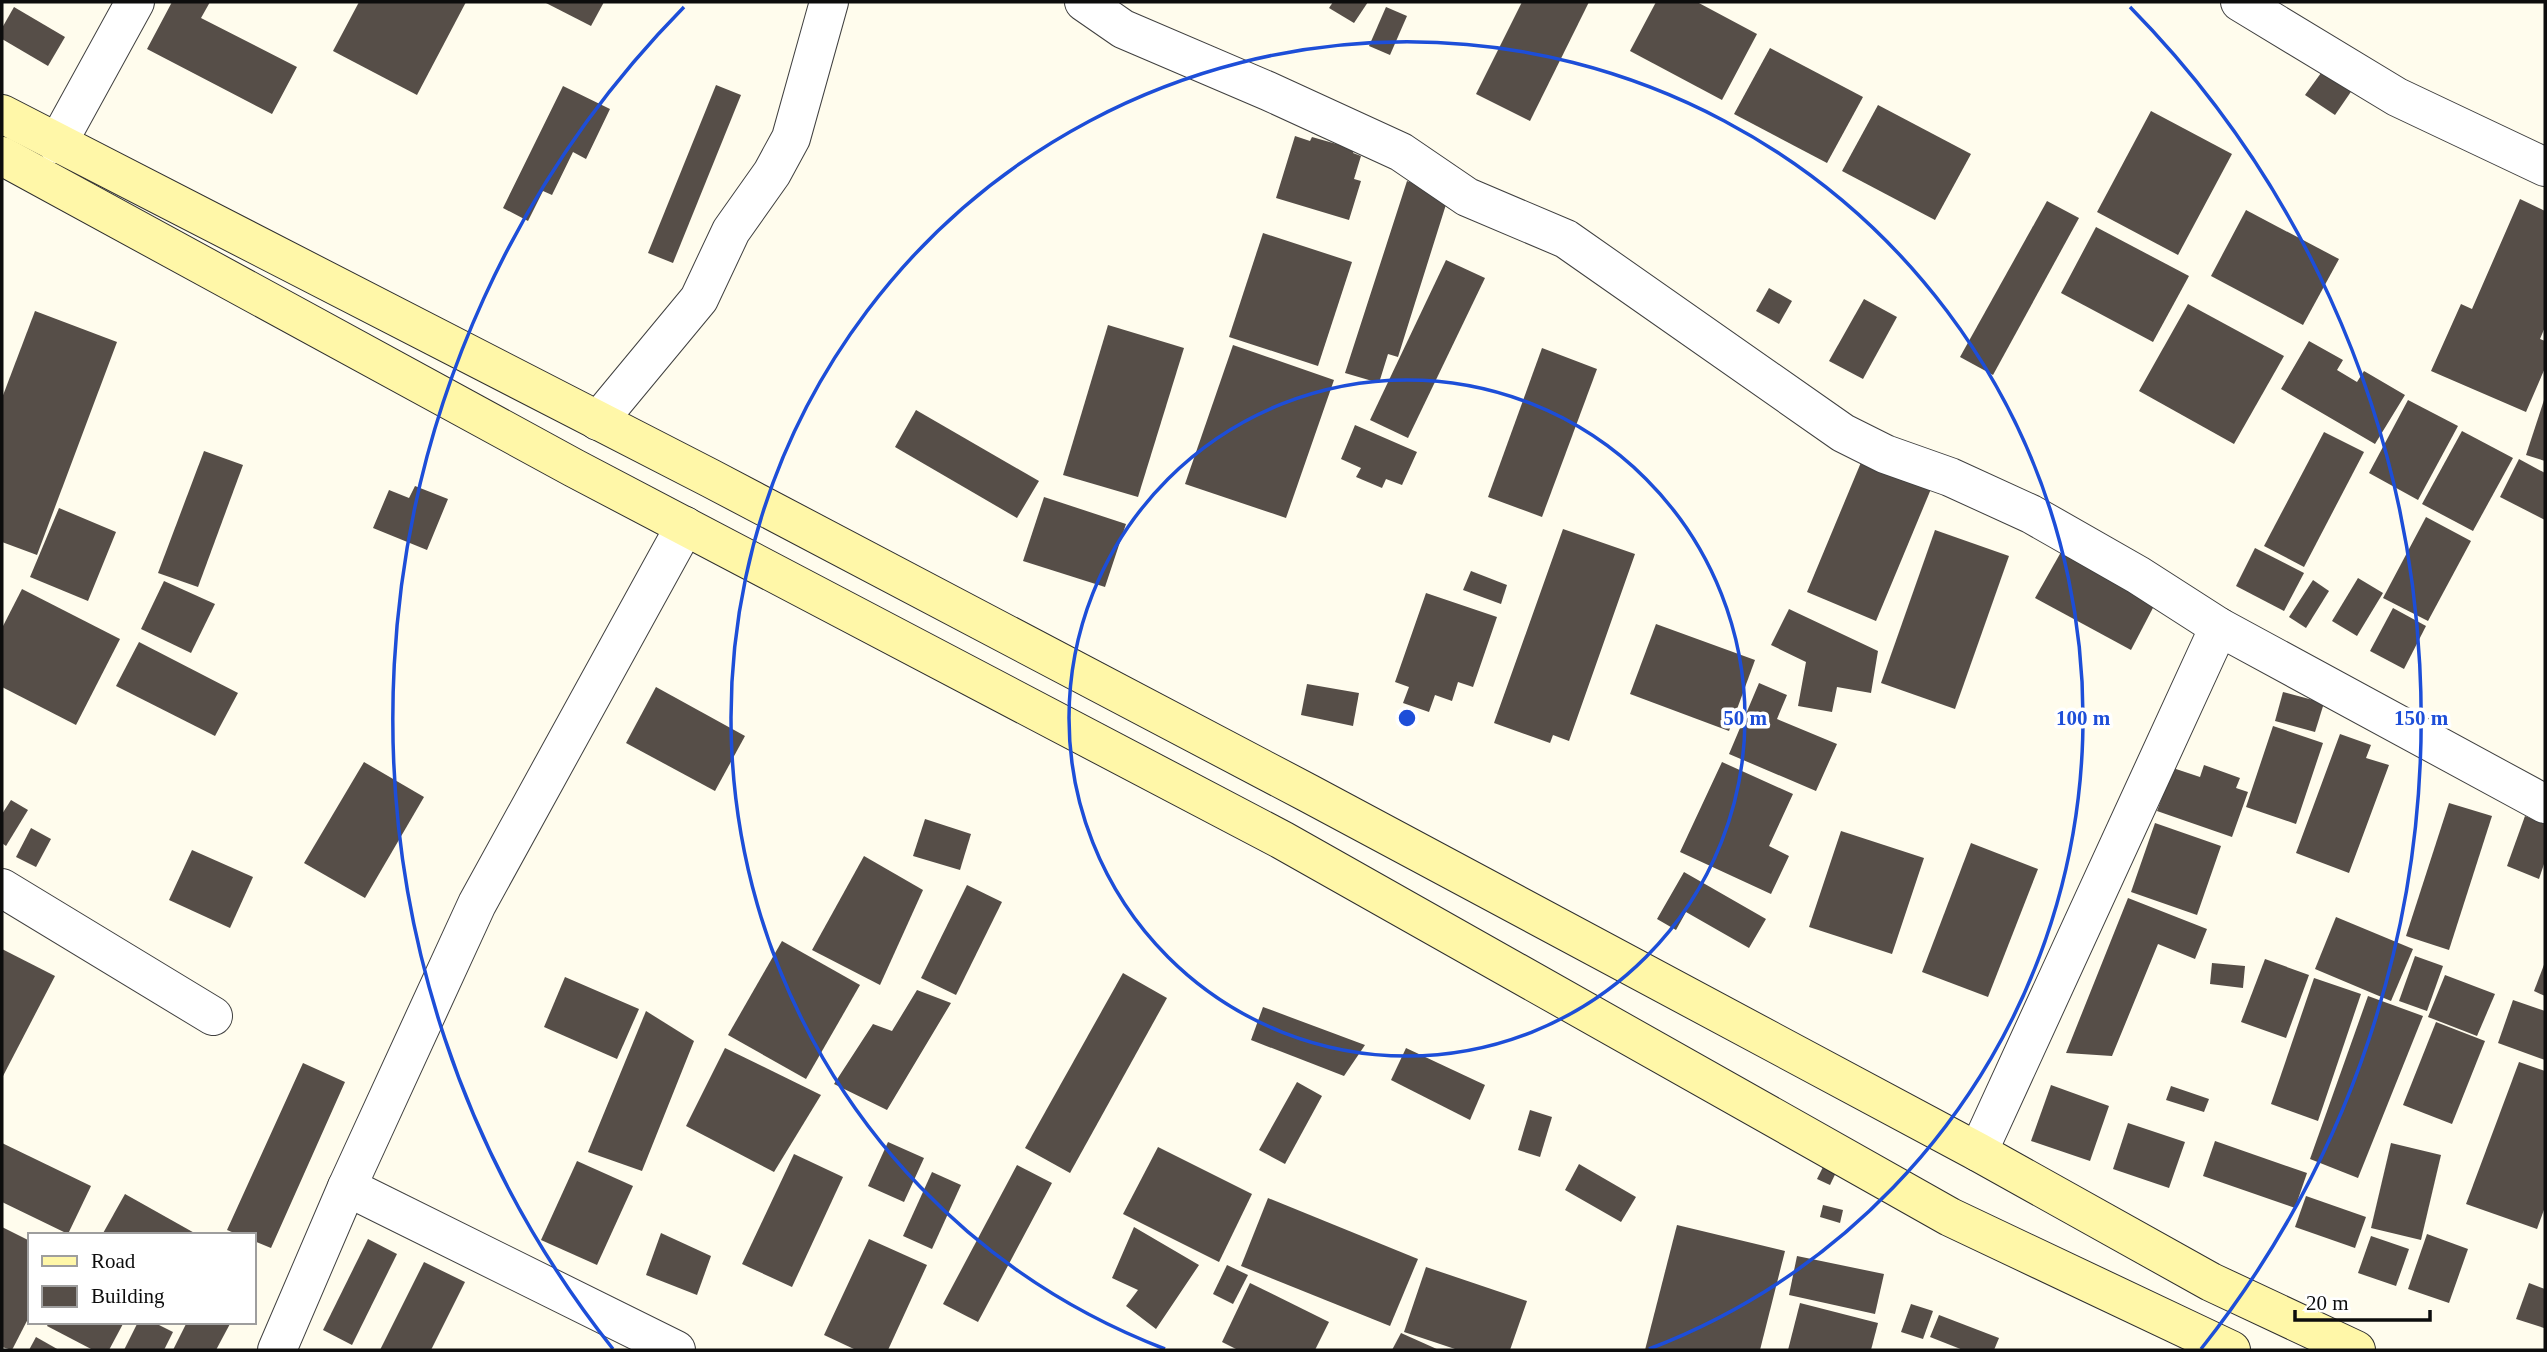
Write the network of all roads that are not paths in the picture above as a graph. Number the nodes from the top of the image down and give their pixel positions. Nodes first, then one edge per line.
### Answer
1 (135, 2) edge
2 (829, 2) edge
3 (1084, 2) edge
4 (2240, 2) edge
5 (2, 114) edge
6 (57, 144) junction
7 (2, 156) edge
8 (2545, 167) edge
9 (598, 421) junction
10 (685, 526) junction
11 (2219, 627) junction
12 (2545, 804) edge
13 (2, 888) edge
14 (214, 1016) dead end
15 (1978, 1152) junction
16 (346, 1187) junction
17 (2186, 1340) edge
18 (276, 1350) edge
19 (676, 1350) edge
20 (2231, 1350) edge
21 (2356, 1350) edge

1 - 6 street
2 - 9 street
3 - 11 street
4 - 8 street
5 - 6 main road
6 - 9 main road
7 - 10 main road
9 - 15 main road
10 - 16 street
10 - 17 main road
11 - 12 street
11 - 15 street
13 - 14 street
15 - 21 main road
16 - 18 street
16 - 19 street
17 - 20 main road

